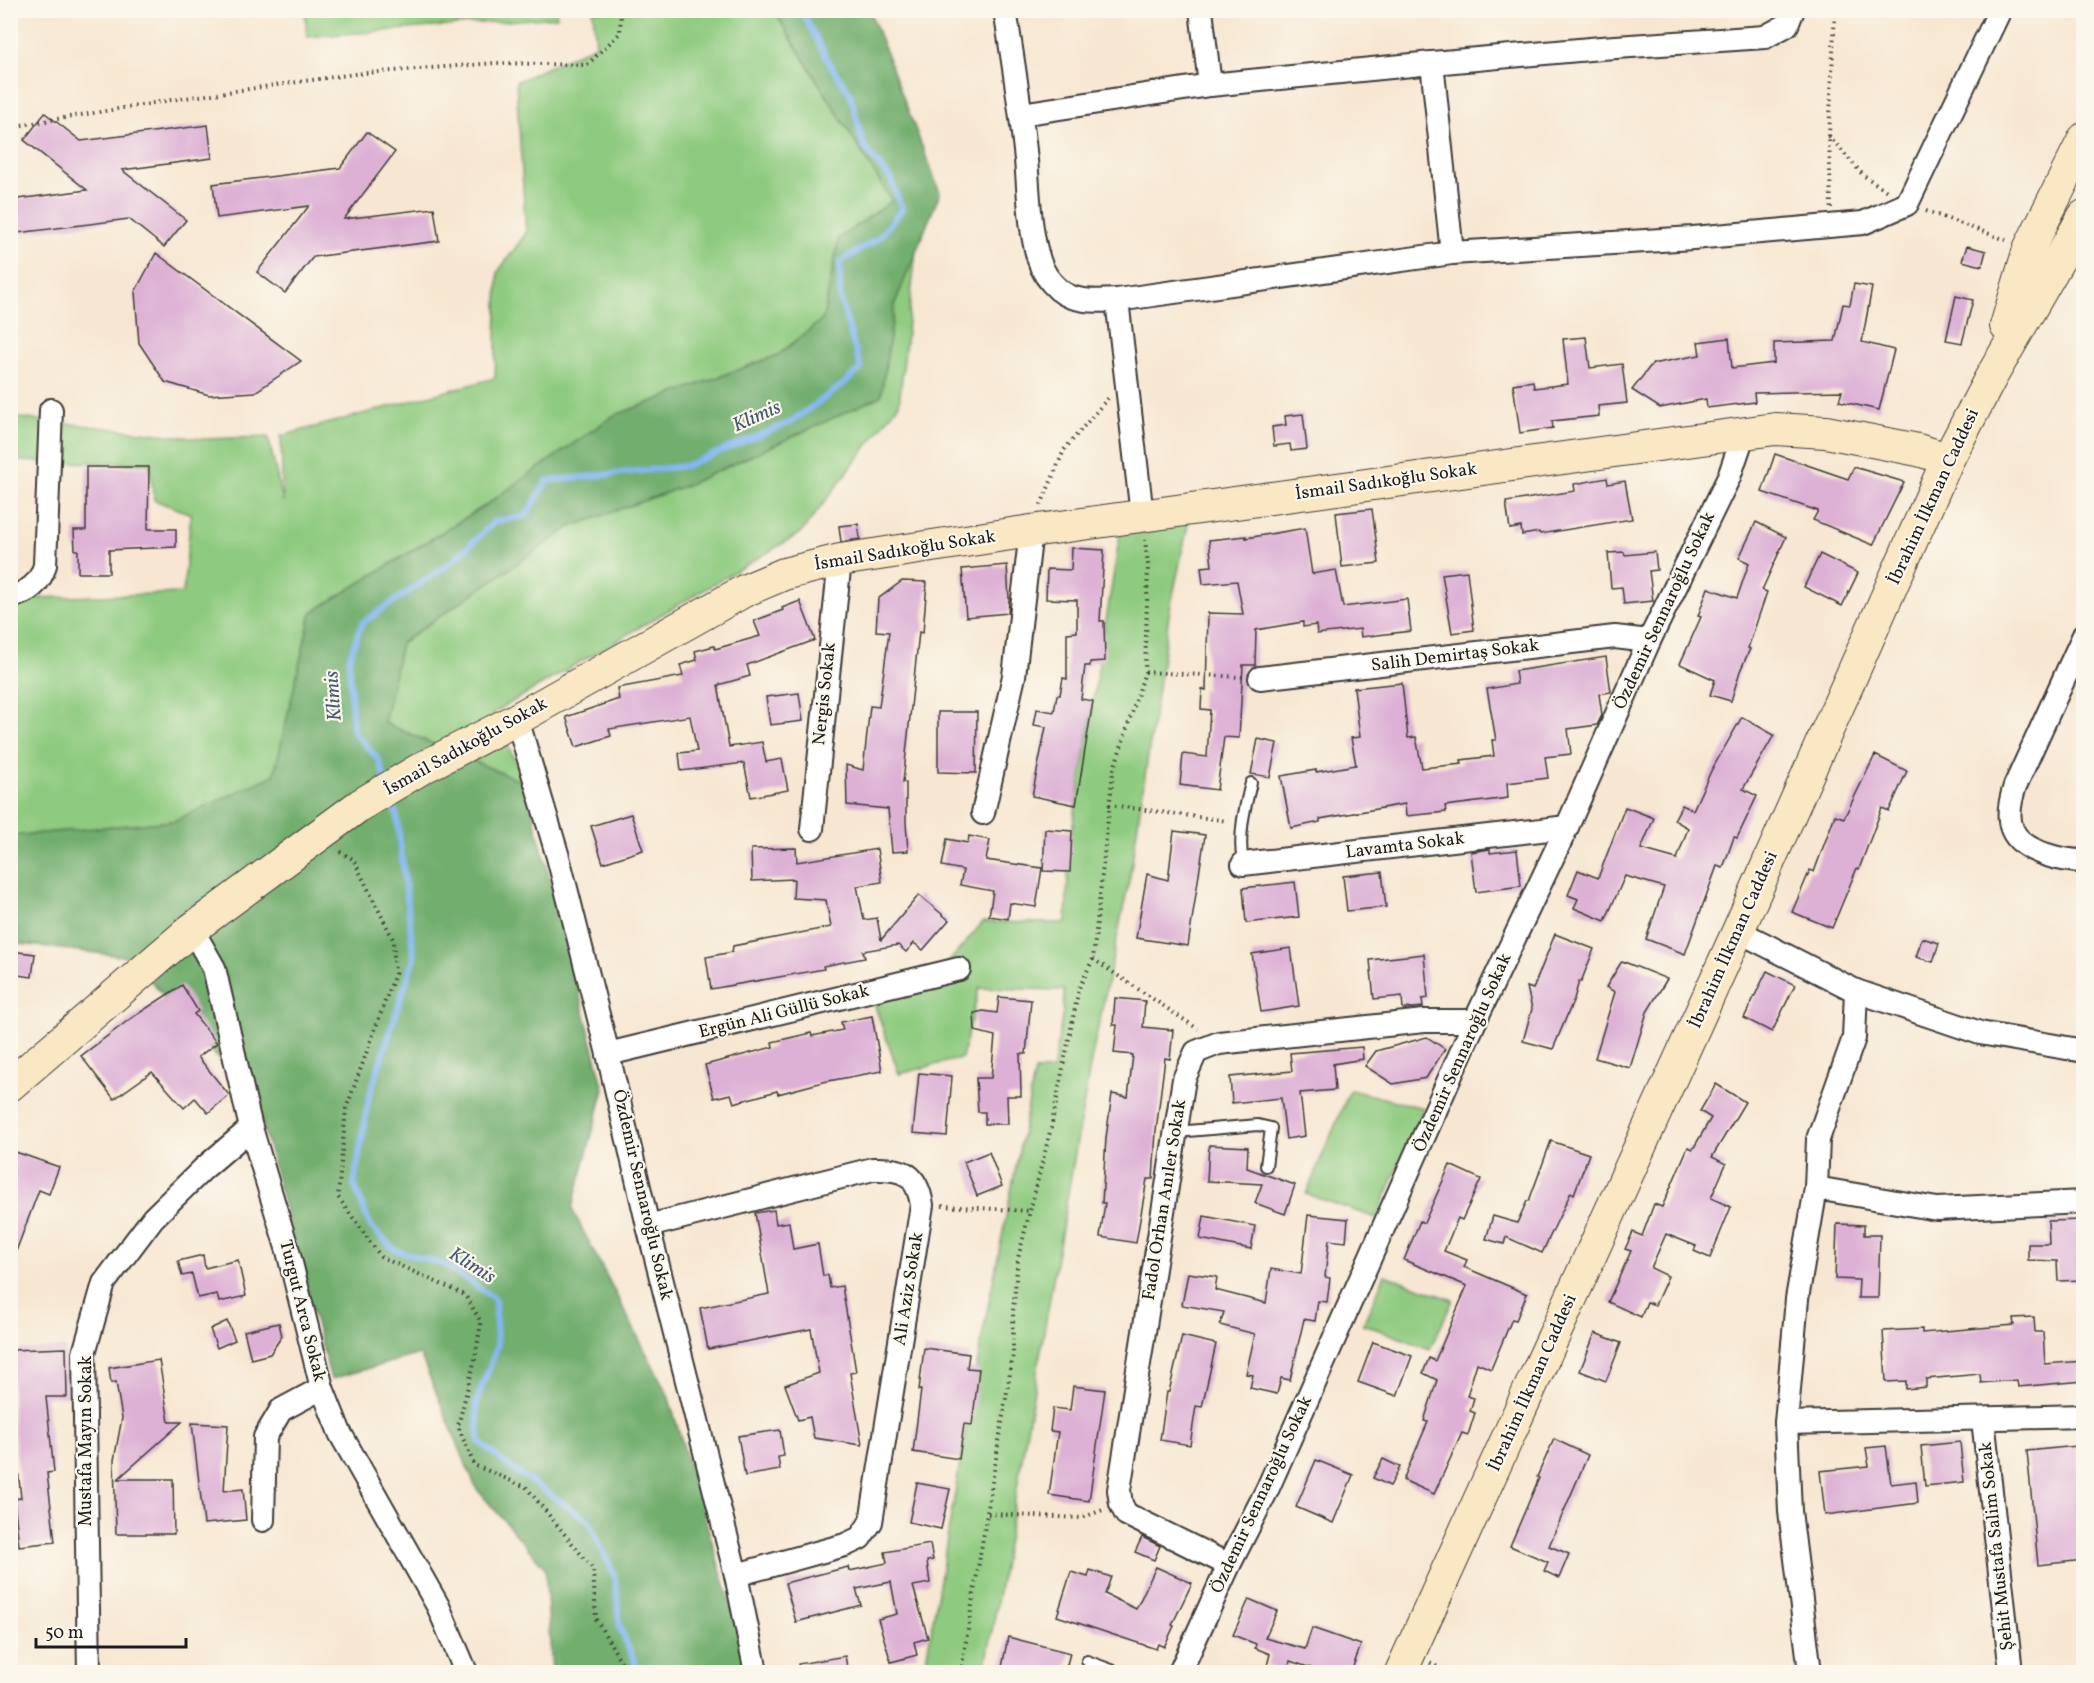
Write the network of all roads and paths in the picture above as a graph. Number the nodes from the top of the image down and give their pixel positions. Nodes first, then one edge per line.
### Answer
1 (621, 10) edge
2 (1005, 10) edge
3 (1201, 10) edge
4 (1793, 10) edge
5 (1835, 10) edge
6 (2000, 10) edge
7 (1432, 63) junction
8 (1210, 85) junction
9 (1021, 114) junction
10 (10, 127) edge
11 (1828, 136) junction
12 (2084, 139) edge
13 (1907, 204) junction
14 (2084, 216) edge
15 (1831, 226) junction
16 (2029, 249) junction
17 (1452, 253) junction
18 (1116, 300) junction
19 (1125, 378) junction
20 (1990, 379) junction
21 (51, 410) dead end
22 (1744, 433) junction
23 (1948, 459) junction
24 (1142, 515) junction
25 (1031, 531) junction
26 (840, 560) junction
27 (10, 597) edge
28 (2084, 635) edge
29 (1649, 641) junction
30 (2078, 659) edge
31 (1145, 672) junction
32 (1260, 678) joint
33 (517, 719) junction
34 (1251, 783) dead end
35 (1109, 805) junction
36 (983, 813) dead end
37 (1241, 823) junction
38 (1567, 827) junction
39 (812, 829) dead end
40 (314, 837) junction
41 (2084, 861) edge
42 (1243, 864) joint
43 (192, 928) junction
44 (1738, 931) junction
45 (1093, 959) junction
46 (959, 969) dead end
47 (1856, 991) junction
48 (1475, 1021) junction
49 (1219, 1043) junction
50 (2084, 1051) edge
51 (608, 1054) junction
52 (10, 1084) edge
53 (251, 1128) junction
54 (1176, 1132) junction
55 (1266, 1166) dead end
56 (1816, 1188) junction
57 (2084, 1202) edge
58 (922, 1205) junction
59 (1031, 1211) junction
60 (648, 1226) junction
61 (322, 1388) junction
62 (2084, 1416) edge
63 (1983, 1419) junction
64 (1786, 1423) junction
65 (1121, 1504) junction
66 (988, 1514) junction
67 (263, 1520) dead end
68 (1229, 1565) junction
69 (735, 1575) junction
70 (1087, 1661) dead end
71 (89, 1672) edge
72 (466, 1672) edge
73 (627, 1672) edge
74 (756, 1672) edge
75 (961, 1672) edge
76 (1116, 1672) edge
77 (1180, 1672) edge
78 (1401, 1672) edge
79 (1810, 1672) edge
80 (2011, 1672) edge

1 - 10 path
2 - 9 street
3 - 8 street
4 - 7 street
5 - 11 path
6 - 13 street
7 - 8 street
7 - 17 street
8 - 9 street
9 - 18 street
11 - 13 path
11 - 15 path
12 - 16 street
13 - 15 street
13 - 16 path
14 - 20 street, İbrahim İlkman Caddesi
15 - 17 street
16 - 20 street
17 - 18 street
18 - 19 street
19 - 24 street
19 - 25 path
20 - 23 street, İbrahim İlkman Caddesi
21 - 27 street
22 - 23 street, İsmail Sadıkoğlu Sokak
22 - 24 street, İsmail Sadıkoğlu Sokak
22 - 29 street, Özdemir Sennaroğlu Sokak
23 - 44 street, İbrahim İlkman Caddesi
24 - 25 street, İsmail Sadıkoğlu Sokak
24 - 31 path
25 - 26 street, İsmail Sadıkoğlu Sokak
25 - 36 street
26 - 33 street, İsmail Sadıkoğlu Sokak
26 - 39 street, Nergis Sokak
28 - 30 street
29 - 32 street, Salih Demirtaş Sokak
29 - 38 street, Özdemir Sennaroğlu Sokak
30 - 41 street
31 - 32 path
31 - 35 path
33 - 40 street, İsmail Sadıkoğlu Sokak
33 - 51 street, Özdemir Sennaroğlu Sokak
34 - 37 lane
35 - 37 path
35 - 45 path
37 - 42 lane
38 - 42 street, Lavamta Sokak
38 - 48 street, Özdemir Sennaroğlu Sokak
40 - 43 street, İsmail Sadıkoğlu Sokak
40 - 73 path
43 - 52 street, İsmail Sadıkoğlu Sokak
43 - 53 street, Turgut Arca Sokak
44 - 47 street
44 - 78 street, İbrahim İlkman Caddesi
45 - 49 path
45 - 59 path
46 - 51 street, Ergün Ali Güllü Sokak
47 - 50 street
47 - 56 street
48 - 49 street, Fadol Orhan Anıler Sokak
48 - 68 street, Özdemir Sennaroğlu Sokak
49 - 54 street, Fadol Orhan Anıler Sokak
51 - 60 street, Özdemir Sennaroğlu Sokak
53 - 61 street, Turgut Arca Sokak
53 - 71 street, Mustafa Mayın Sokak
54 - 55 lane
54 - 65 street, Fadol Orhan Anıler Sokak
56 - 57 street
56 - 64 street
58 - 59 path
58 - 60 street
58 - 69 street, Ali Aziz Sokak
59 - 66 path
60 - 69 street, Özdemir Sennaroğlu Sokak
61 - 67 street
61 - 72 street, Turgut Arca Sokak
62 - 63 street
63 - 64 street
63 - 80 street, Şehit Mustafa Salim Sokak
64 - 79 street
65 - 66 path
65 - 68 street
66 - 75 path
68 - 77 street, Özdemir Sennaroğlu Sokak
69 - 74 street, Özdemir Sennaroğlu Sokak
70 - 76 lane

